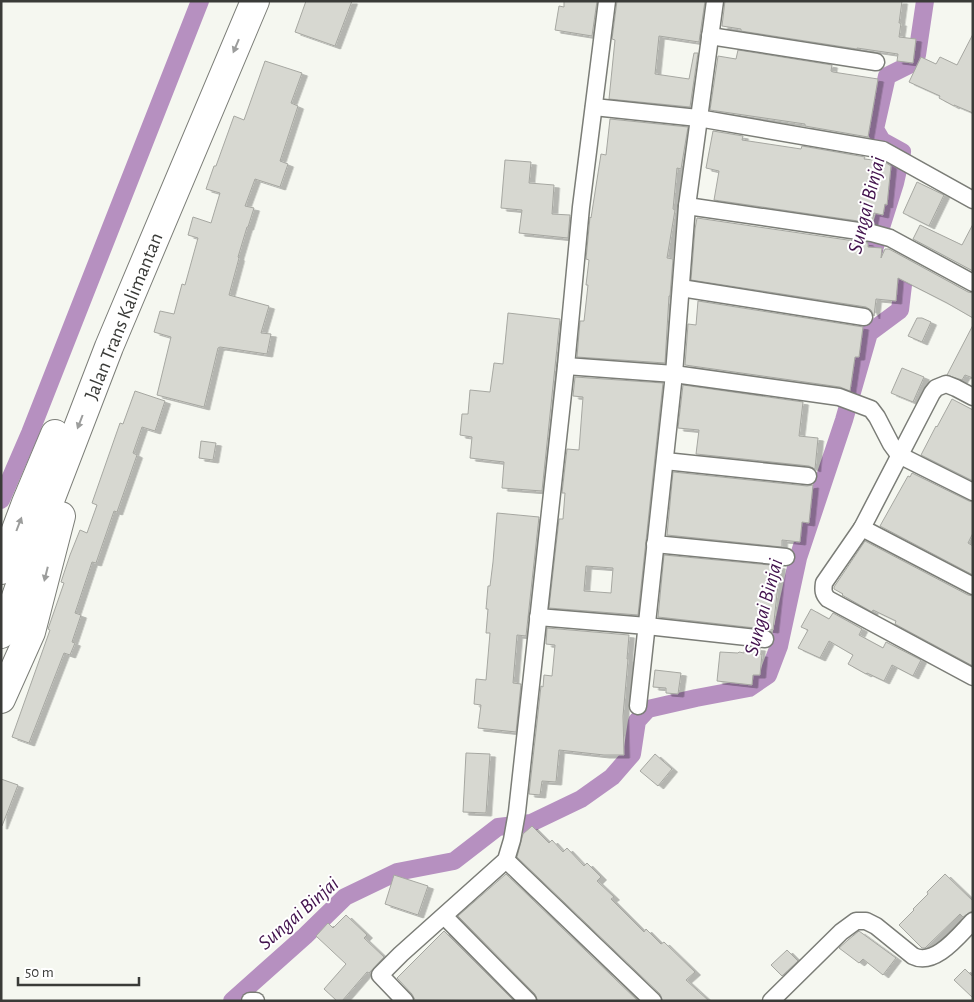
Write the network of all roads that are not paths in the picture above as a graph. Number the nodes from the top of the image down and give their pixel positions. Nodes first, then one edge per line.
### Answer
1 (236, 1) edge
2 (255, 1) edge
3 (607, 1) edge
4 (715, 1) edge
5 (710, 36) junction
6 (876, 62) dead end
7 (594, 107) junction
8 (698, 118) junction
9 (973, 200) edge
10 (687, 206) junction
11 (973, 283) edge
12 (681, 288) junction
13 (864, 317) dead end
14 (566, 366) junction
15 (674, 374) junction
16 (973, 397) edge
17 (899, 455) junction
18 (66, 458) junction
19 (665, 461) junction
20 (808, 476) dead end
21 (973, 492) edge
22 (862, 528) junction
23 (655, 544) junction
24 (786, 557) dead end
25 (1, 570) edge
26 (973, 586) edge
27 (538, 617) junction
28 (5, 625) edge
29 (647, 626) junction
30 (765, 639) dead end
31 (973, 677) edge
32 (1, 699) edge
33 (638, 706) dead end
34 (506, 860) junction
35 (444, 916) junction
36 (973, 921) edge
37 (250, 1001) edge
38 (256, 1001) edge
39 (405, 1001) edge
40 (528, 1001) edge
41 (653, 1001) edge
42 (771, 1001) edge

25 -> 1 highway, Jalan Trans Kalimantan
2 -> 18 highway, Jalan Trans Kalimantan
3 - 7 street
4 - 5 street
5 - 6 street
5 - 8 street
7 - 8 street
7 - 14 street
8 - 9 street
8 - 10 street
10 - 11 street
10 - 12 street
12 - 13 street
12 - 15 street
14 - 15 street
14 - 27 street
15 - 17 street
15 - 19 street
16 - 17 street
17 - 21 street
17 - 22 street
18 - 28 highway, Jalan Trans Kalimantan
18 -> 32 highway
19 - 20 street
19 - 23 street
22 - 26 street
22 - 31 street
23 - 24 street
23 - 29 street
27 - 29 street
27 - 34 street
29 - 30 street
29 - 33 street
34 - 35 street
34 - 41 street
35 - 39 street
35 - 40 street
36 - 42 street
37 - 38 street

